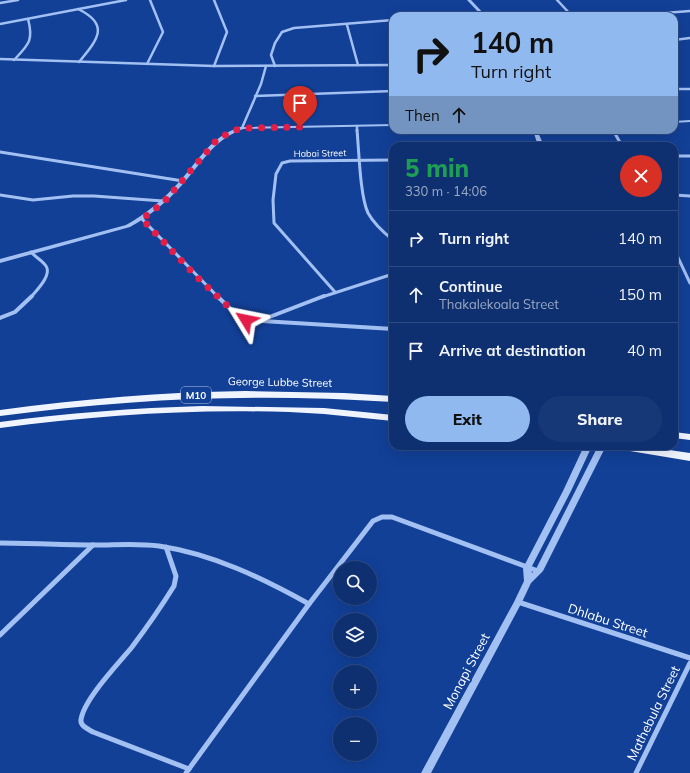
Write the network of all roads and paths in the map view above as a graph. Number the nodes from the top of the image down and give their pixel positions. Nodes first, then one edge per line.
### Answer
1 (18, 0) edge
2 (126, 0) edge
3 (150, 0) edge
4 (214, 0) edge
5 (469, 0) edge
6 (557, 0) edge
7 (0, 3) edge
8 (78, 8) junction
9 (690, 11) edge
10 (480, 12) edge
11 (568, 12) edge
12 (677, 12) edge
13 (28, 19) junction
14 (389, 20) edge
15 (0, 24) edge
16 (347, 25) junction
17 (690, 39) edge
18 (678, 40) edge
19 (0, 59) edge
20 (14, 60) junction
21 (79, 62) junction
22 (147, 64) junction
23 (358, 65) junction
24 (389, 65) edge
25 (214, 66) junction
26 (266, 66) junction
27 (275, 66) junction
28 (678, 89) edge
29 (690, 89) edge
30 (389, 91) edge
31 (255, 96) junction
32 (678, 122) edge
33 (690, 122) edge
34 (357, 126) junction
35 (389, 126) edge
36 (242, 128) junction
37 (0, 152) edge
38 (678, 156) edge
39 (690, 156) edge
40 (359, 160) junction
41 (389, 160) edge
42 (182, 181) junction
43 (0, 195) edge
44 (678, 195) edge
45 (690, 196) edge
46 (164, 202) junction
47 (142, 219) junction
48 (389, 236) edge
49 (31, 252) junction
50 (678, 258) edge
51 (0, 261) edge
52 (389, 275) edge
53 (690, 283) edge
54 (336, 292) junction
55 (0, 318) edge
56 (256, 322) junction
57 (389, 329) edge
58 (389, 399) edge
59 (0, 413) edge
60 (389, 418) edge
61 (0, 425) edge
62 (678, 436) edge
63 (690, 437) edge
64 (586, 450) edge
65 (600, 450) edge
66 (647, 450) edge
67 (690, 456) edge
68 (0, 543) edge
69 (93, 545) junction
70 (166, 547) junction
71 (526, 568) junction
72 (539, 572) junction
73 (528, 581) junction
74 (518, 602) junction
75 (309, 604) junction
76 (0, 635) edge
77 (690, 658) edge
78 (690, 662) edge
79 (188, 771) edge
80 (426, 773) edge
81 (636, 773) edge

1 - 7 street
2 - 8 street
3 - 22 street
4 - 25 street
5 - 10 street
6 - 11 street
8 - 13 street
8 - 21 street
9 - 12 street
13 - 15 street
13 - 20 street
14 - 16 street
16 - 23 street
16 - 27 street
17 - 18 street
19 - 20 street
20 - 21 street
21 - 22 street
22 - 25 street
23 - 24 street
23 - 27 street
25 - 26 street
26 - 27 street
26 - 31 street
28 - 29 street
30 - 31 street
31 - 36 street
32 - 33 street
34 - 35 street
34 - 36 street
34 - 40 street
36 - 42 street
37 - 42 street
38 - 39 street
40 - 41 street, Habai Street
40 - 48 street
40 - 54 street, Habai Street
42 - 46 street
43 - 46 street
44 - 45 street
46 - 47 street
47 - 49 street
47 - 56 street
49 - 51 street
49 - 55 street
50 - 53 street
52 - 54 street
54 - 56 street
56 - 57 street
58 - 59 main road, George Lubbe Street / M10
60 - 61 main road, M10
62 - 63 main road
64 - 71 street
65 - 72 street, Monapi Street
66 - 67 main road
68 - 69 street
69 - 70 street
69 - 76 street
70 - 75 street
70 - 79 street
71 - 72 street
71 - 73 street
71 - 75 street
72 - 73 street, Monapi Street
73 - 74 street, Monapi Street
74 - 77 street, Dhlabu Street
74 - 80 street, Monapi Street
75 - 79 street
78 - 81 street, Mathebula Street

